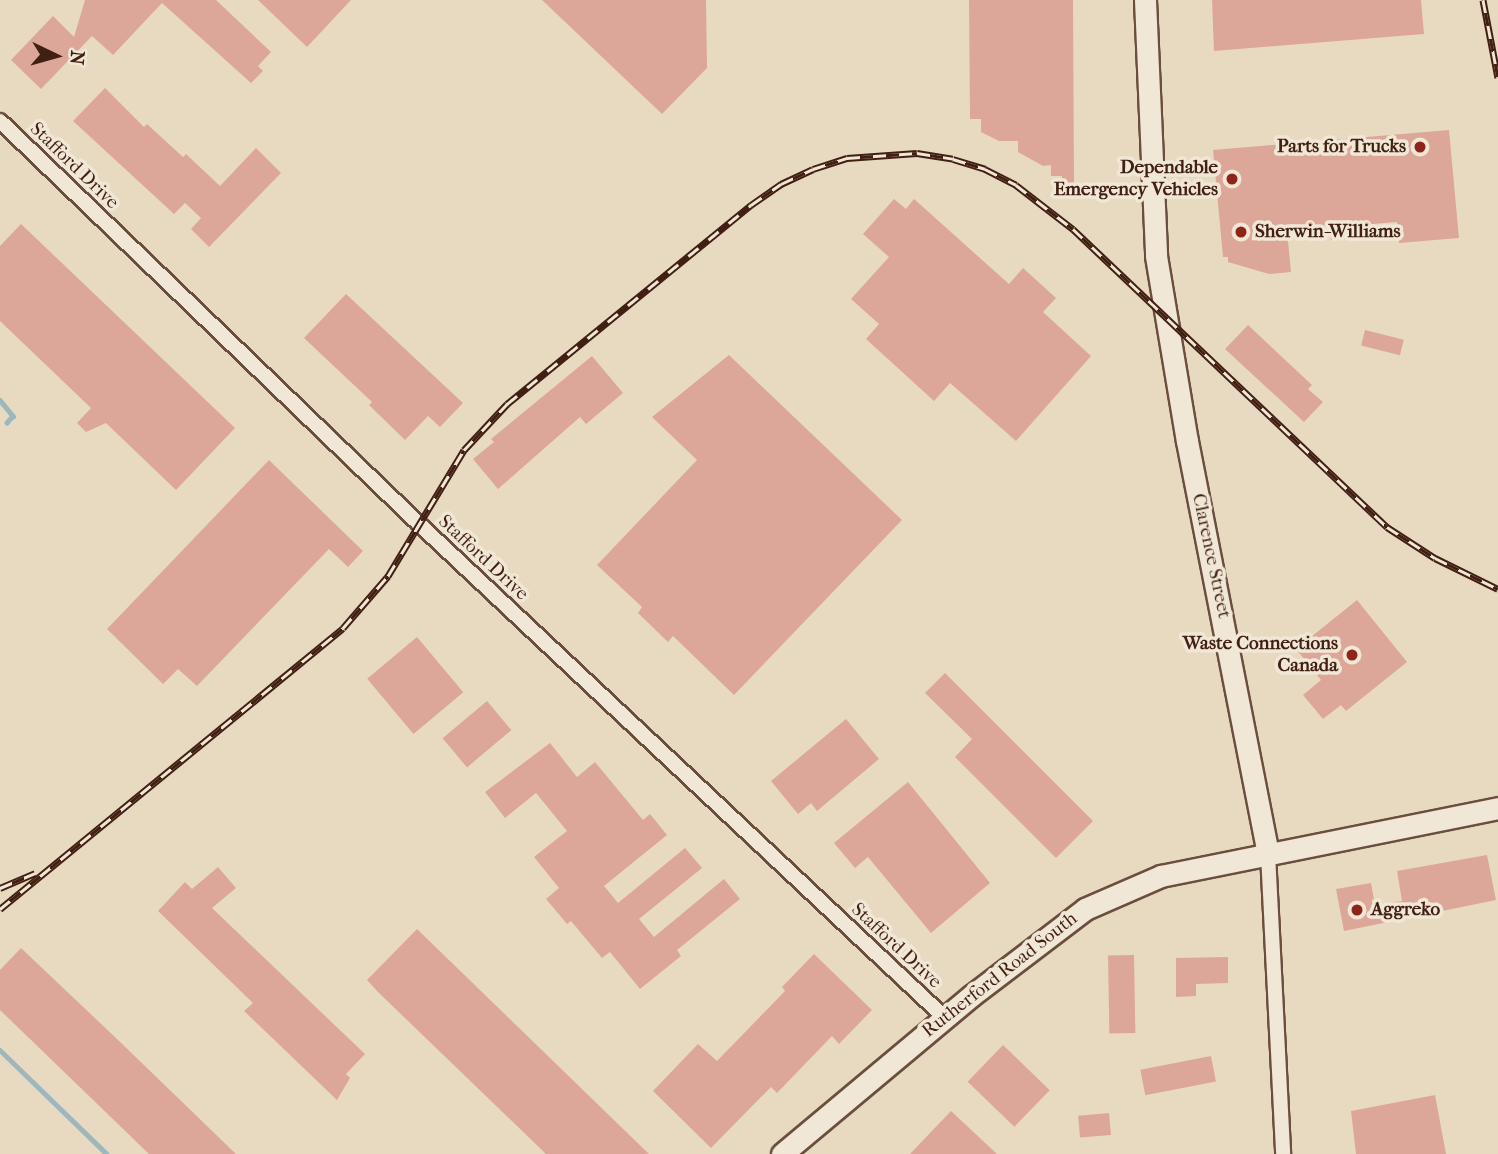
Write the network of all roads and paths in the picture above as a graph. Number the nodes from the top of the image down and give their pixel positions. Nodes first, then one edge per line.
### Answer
1 (1145, 0) edge
2 (0, 121) edge
3 (1498, 808) edge
4 (1268, 854) junction
5 (944, 1017) junction
6 (782, 1154) edge
7 (1283, 1154) edge

1 - 4 street, Clarence Street
2 - 5 street, Stafford Drive
3 - 4 street, Rutherford Road South
4 - 5 street, Rutherford Road South
4 - 7 street, Clarence Street
5 - 6 street, Rutherford Road South

